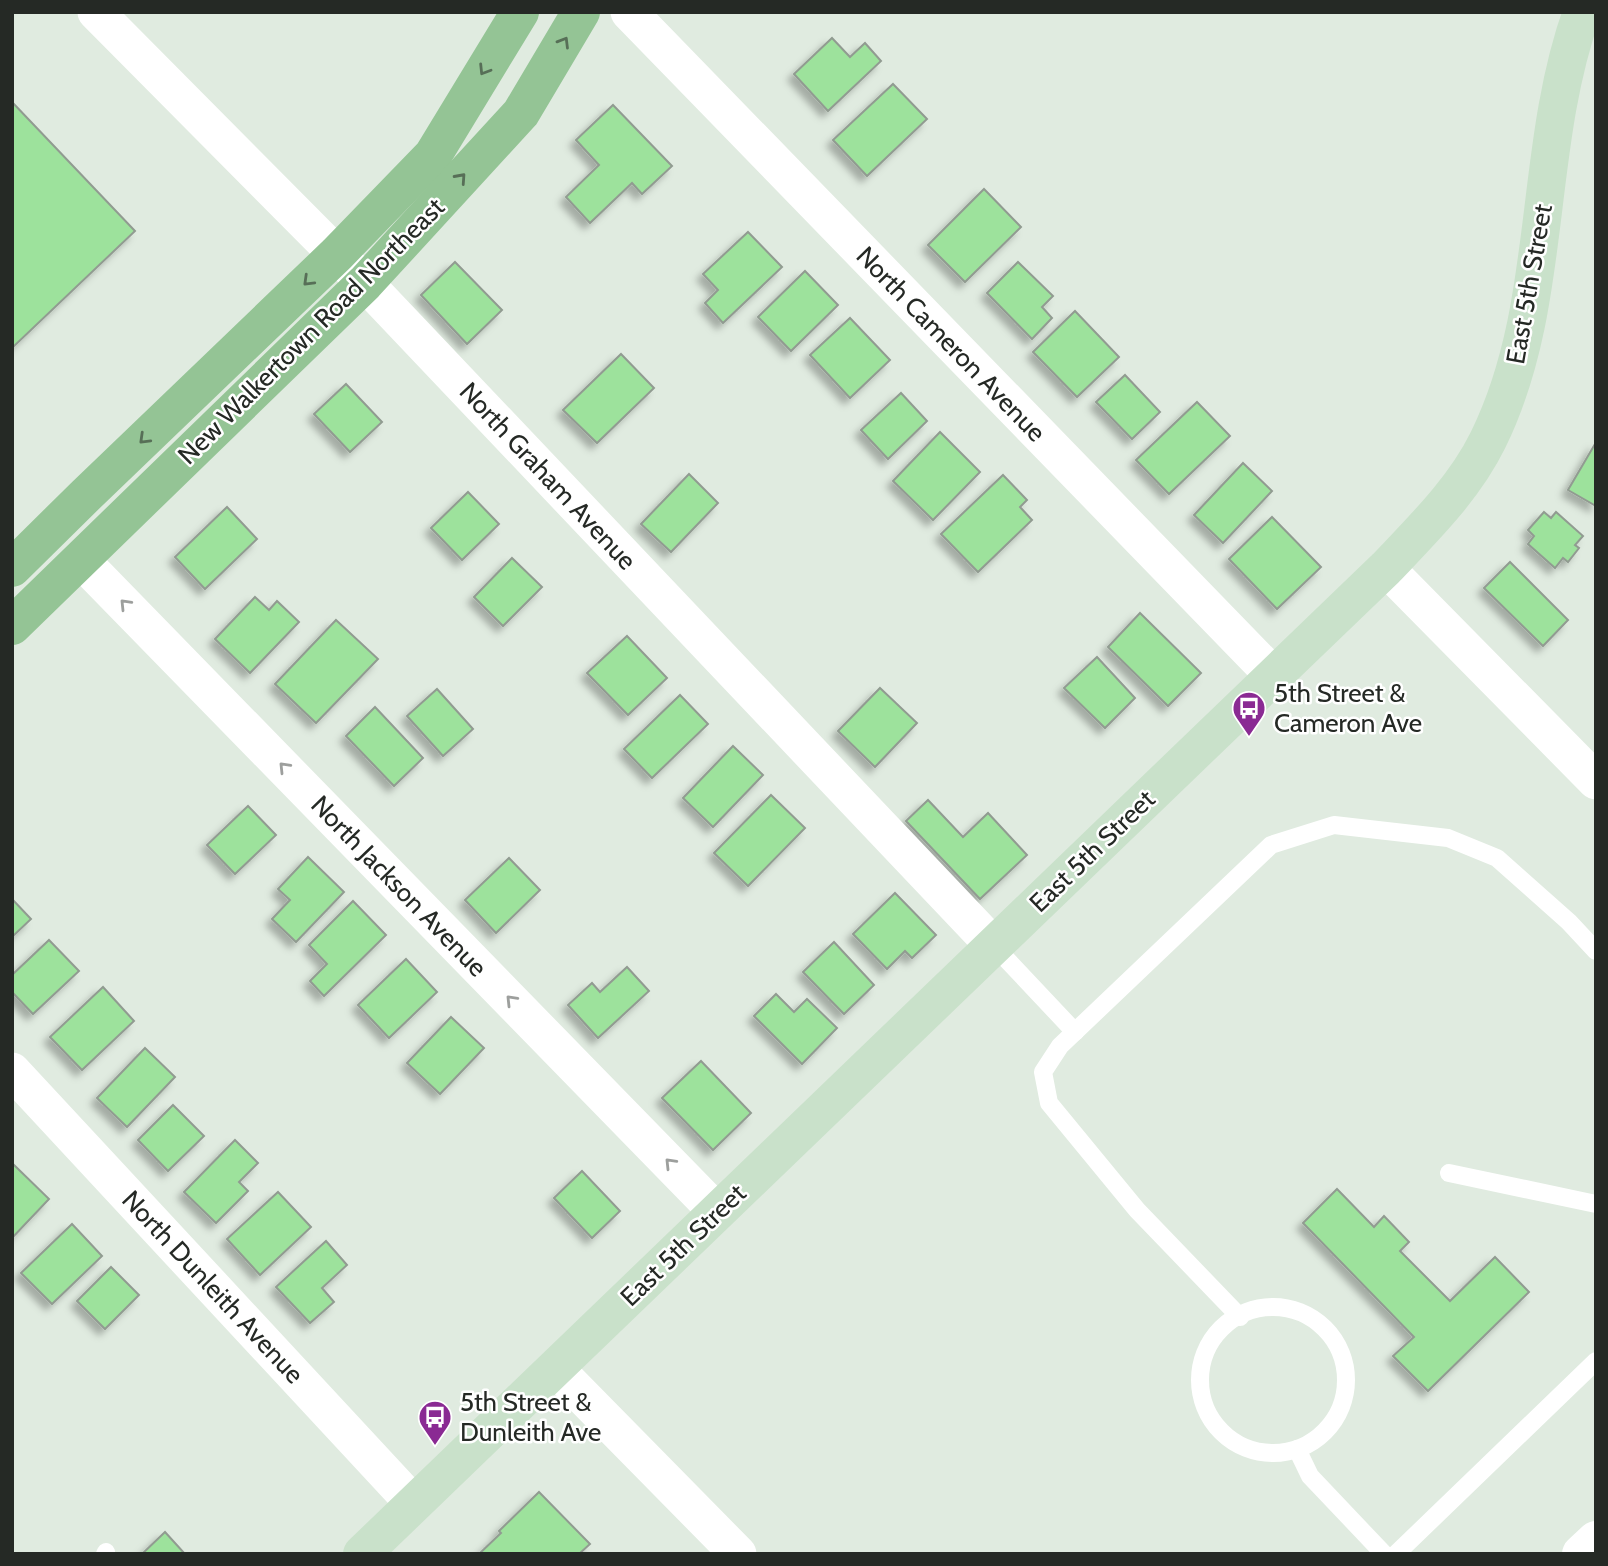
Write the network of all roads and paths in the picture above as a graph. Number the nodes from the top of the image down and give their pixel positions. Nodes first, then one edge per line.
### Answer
1 (96, 12) edge
2 (520, 12) edge
3 (581, 12) edge
4 (629, 12) edge
5 (1582, 12) edge
6 (337, 254) junction
7 (365, 283) junction
8 (81, 560) junction
9 (12, 568) edge
10 (1386, 568) junction
11 (12, 626) edge
12 (1273, 675) junction
13 (1596, 781) edge
14 (994, 946) junction
15 (1596, 951) edge
16 (1075, 1032) junction
17 (12, 1071) edge
18 (1449, 1173) dead end
19 (1596, 1204) edge
20 (717, 1212) junction
21 (1240, 1317) junction
22 (1596, 1361) edge
23 (555, 1368) junction
24 (1297, 1449) junction
25 (414, 1504) junction
26 (1596, 1540) edge
27 (370, 1551) edge
28 (738, 1554) edge
29 (1384, 1554) edge
30 (1396, 1554) edge
31 (1581, 1554) edge

1 - 6 street, North Graham Avenue
2 -> 6 main road, New Walkertown Road Northeast
7 -> 3 main road, New Walkertown Road Northeast
4 - 12 street, North Cameron Avenue
5 - 10 main road, East 5th Street
6 - 7 street, North Graham Avenue
6 -> 9 main road, New Walkertown Road Northeast
7 - 8 main road, New Walkertown Road Northeast
7 - 14 street, North Graham Avenue
8 - 11 main road, New Walkertown Road Northeast
20 -> 8 street, North Jackson Avenue
10 - 12 main road, East 5th Street
10 - 13 street
12 - 14 main road, East 5th Street
14 - 16 lane
14 - 20 main road, East 5th Street
15 - 16 lane
16 - 21 lane
17 - 25 street, North Dunleith Avenue
18 - 19 lane
20 - 23 main road, East 5th Street
21 - 24 lane
21 - 24 lane
22 - 30 lane
23 - 25 main road, East 5th Street
23 - 28 street
24 - 29 lane
25 - 27 main road, East 5th Street
26 - 31 street

